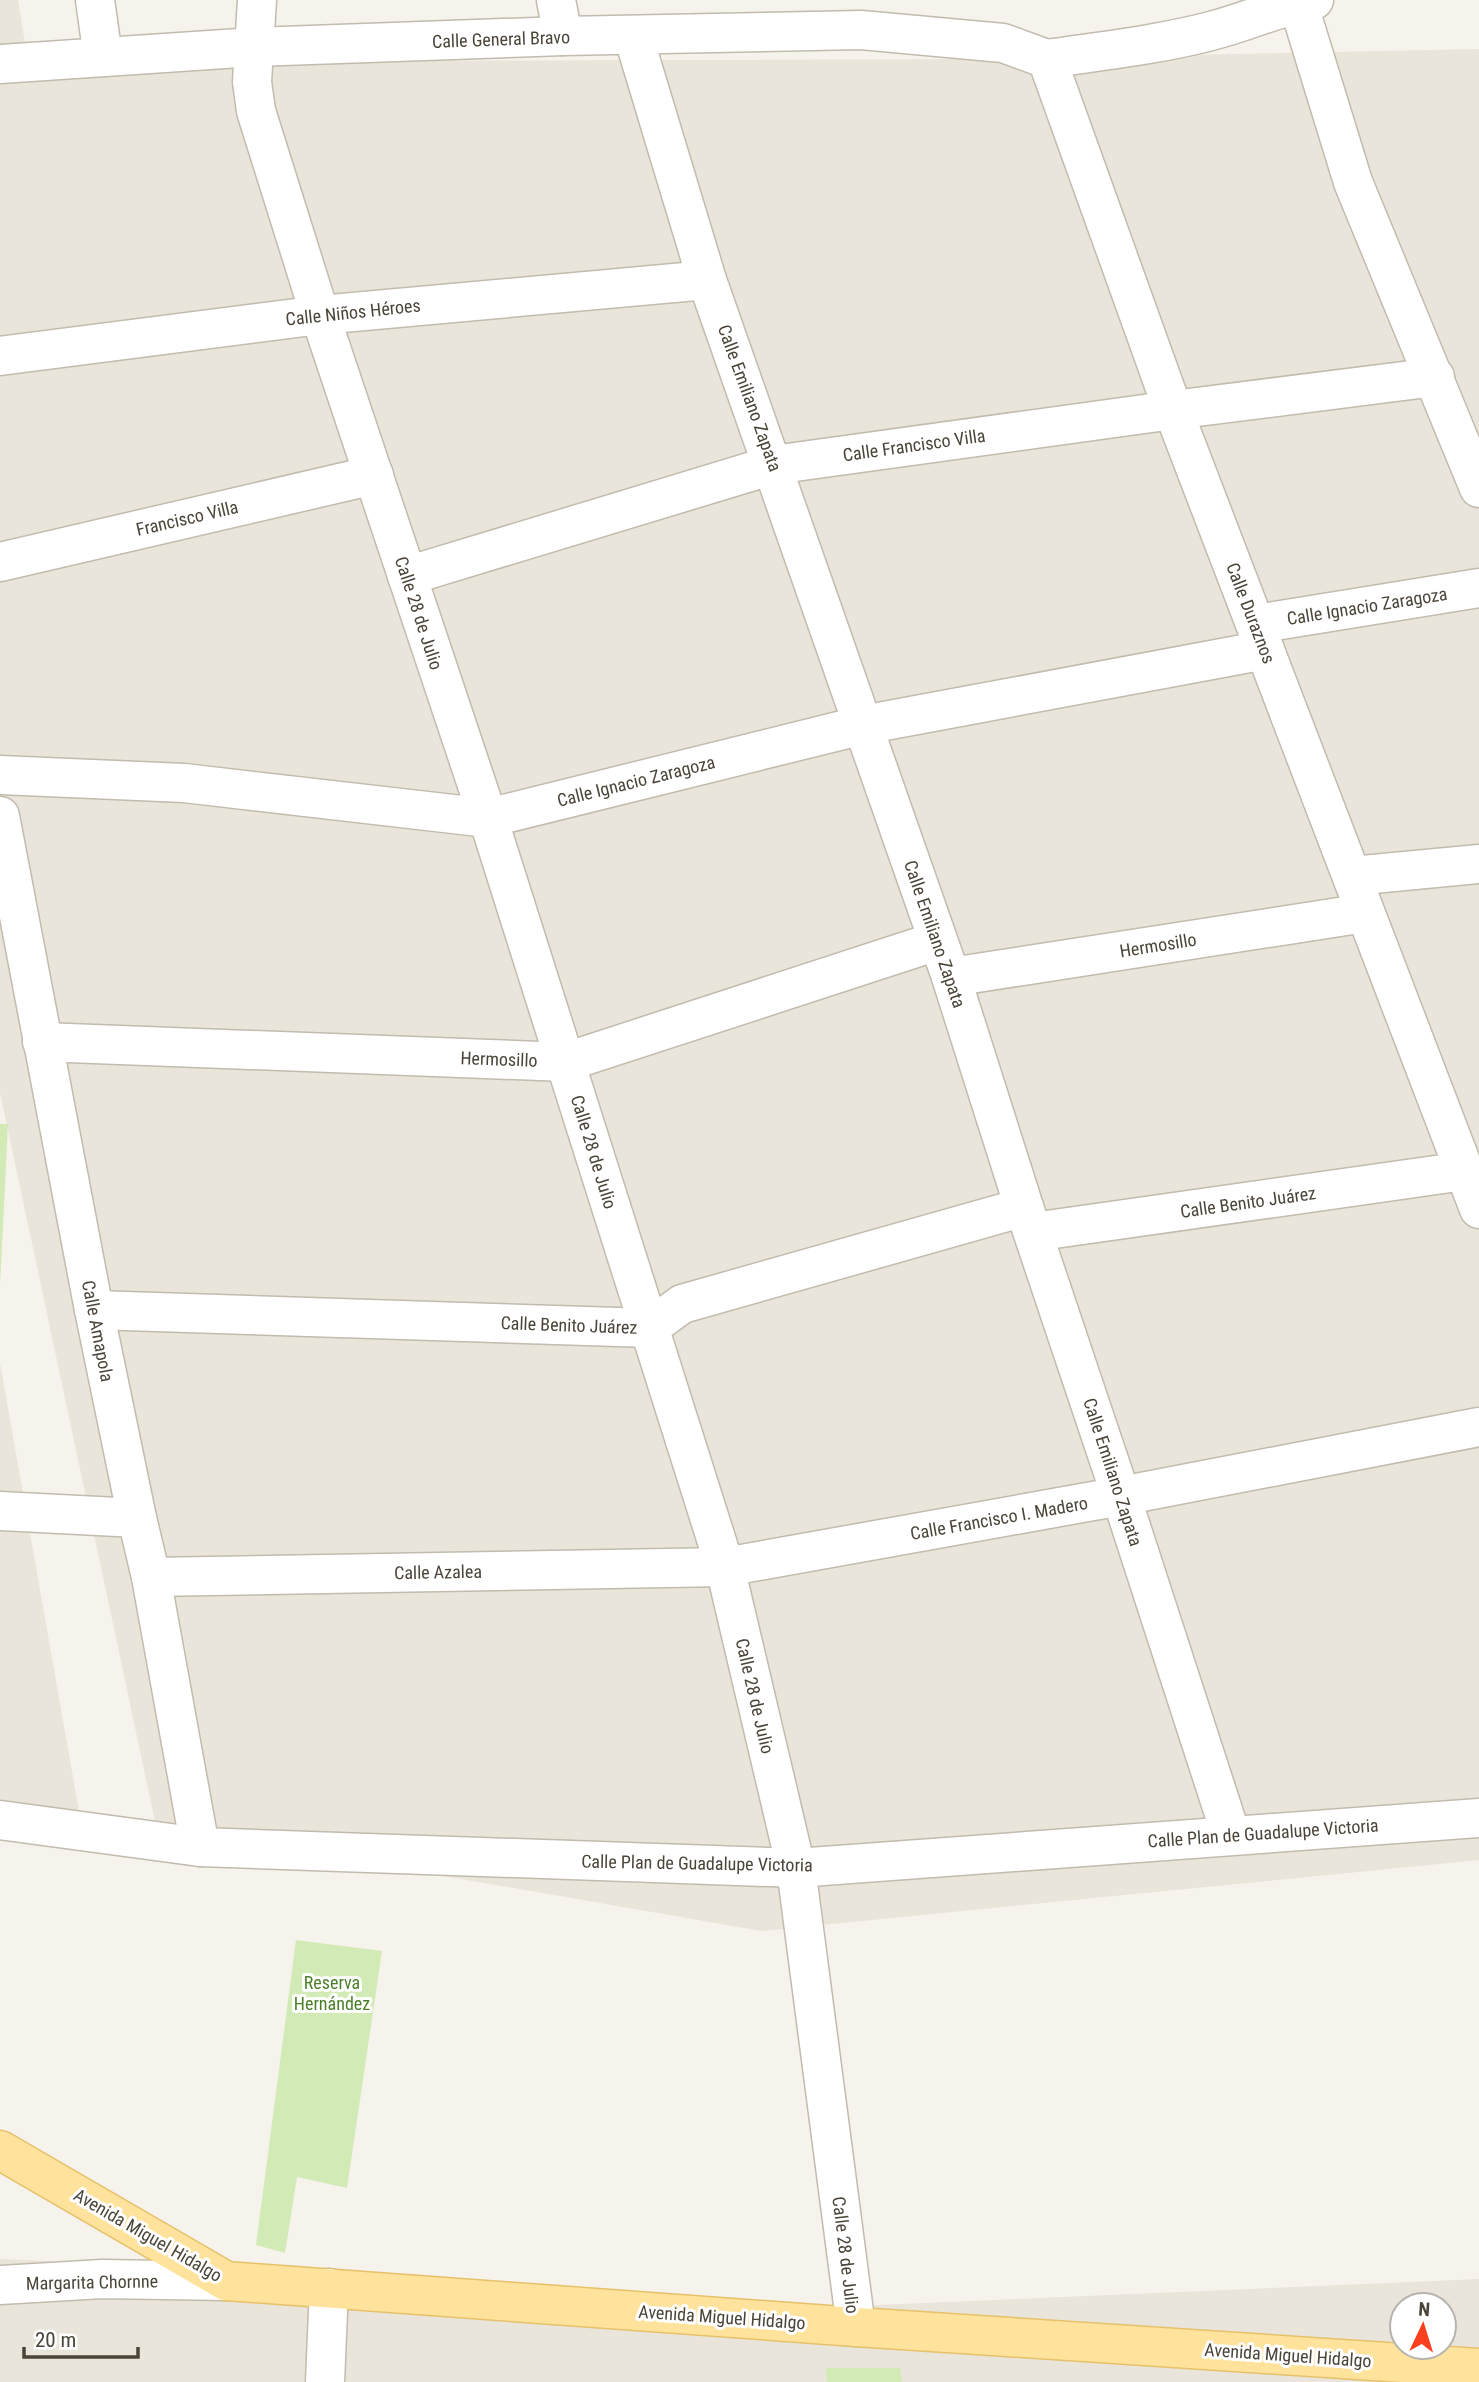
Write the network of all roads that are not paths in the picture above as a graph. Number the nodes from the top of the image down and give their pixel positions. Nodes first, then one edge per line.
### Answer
1 (94, 0) edge
2 (257, 0) edge
3 (1289, 3) edge
4 (858, 15) edge
5 (560, 18) edge
6 (633, 35) junction
7 (254, 47) junction
8 (103, 57) junction
9 (1047, 59) junction
10 (0, 64) edge
11 (708, 280) junction
12 (320, 314) junction
13 (0, 356) edge
14 (1435, 377) junction
15 (1172, 410) junction
16 (773, 465) junction
17 (374, 475) junction
18 (1479, 488) edge
19 (0, 562) edge
20 (407, 576) junction
21 (1479, 588) edge
22 (1260, 637) junction
23 (863, 725) junction
24 (0, 775) edge
25 (0, 816) edge
26 (488, 818) junction
27 (1479, 864) edge
28 (1352, 876) junction
29 (1365, 913) junction
30 (937, 941) junction
31 (951, 977) junction
32 (42, 1042) junction
33 (566, 1062) junction
34 (1466, 1152) edge
35 (1479, 1209) edge
36 (1028, 1220) junction
37 (94, 1310) junction
38 (649, 1328) junction
39 (1479, 1427) edge
40 (1121, 1496) junction
41 (0, 1511) edge
42 (136, 1518) junction
43 (725, 1567) junction
44 (151, 1577) junction
45 (1479, 1818) edge
46 (0, 1820) edge
47 (1231, 1835) junction
48 (200, 1847) junction
49 (796, 1868) junction
50 (0, 2150) edge
51 (226, 2281) junction
52 (0, 2285) edge
53 (329, 2288) junction
54 (856, 2327) junction
55 (1479, 2368) edge
56 (325, 2382) edge

1 - 8 street
2 - 7 street, Calle 28 de Julio
3 - 9 street
3 - 14 street
4 - 6 street, Calle General Bravo
4 - 9 street, Calle General Bravo
5 - 6 street, Calle General Bravo
5 - 7 street, Calle General Bravo
6 - 11 street, Calle Emiliano Zapata
7 - 8 street, Calle General Bravo
7 - 12 street, Calle 28 de Julio
8 - 10 street, Calle General Bravo
9 - 15 street, Calle Duraznos
11 - 12 street, Calle Niños Héroes
11 - 16 street, Calle Emiliano Zapata
12 - 13 street, Calle Niños Héroes
12 - 17 street, Calle 28 de Julio
14 - 15 street, Calle Francisco Villa
14 - 18 street
15 - 16 street, Calle Francisco Villa
15 - 22 street, Calle Duraznos
16 - 20 street, Calle Francisco Villa
16 - 23 street, Calle Emiliano Zapata
17 - 19 street, Francisco Villa
17 - 20 street, Calle 28 de Julio
20 - 26 street, Calle 28 de Julio
21 - 22 street, Calle Ignacio Zaragoza
22 - 23 street, Calle Ignacio Zaragoza
22 - 28 street, Calle Duraznos
23 - 26 street, Calle Ignacio Zaragoza
23 - 30 street, Calle Emiliano Zapata
24 - 26 street, Calle Ignacio Zaragoza
25 - 32 street, Calle Amapola
26 - 33 street, Calle 28 de Julio
27 - 28 street
28 - 29 street, Calle Duraznos
29 - 31 street, Hermosillo
29 - 34 street, Calle Duraznos
30 - 31 street, Calle Emiliano Zapata
30 - 33 street, Hermosillo
31 - 36 street, Calle Emiliano Zapata
32 - 33 street, Hermosillo
32 - 37 street, Calle Amapola
33 - 38 street, Calle 28 de Julio
34 - 35 street, Calle Duraznos
34 - 36 street, Calle Benito Juárez
36 - 38 street, Calle Benito Juárez
36 - 40 street, Calle Emiliano Zapata
37 - 38 street, Calle Benito Juárez
37 - 42 street, Calle Amapola
38 - 43 street, Calle 28 de Julio
39 - 40 street, Calle Francisco I. Madero
40 - 43 street, Calle Francisco I. Madero
40 - 47 street, Calle Emiliano Zapata
41 - 42 street
42 - 44 street, Calle Amapola
43 - 44 street, Calle Azalea
43 - 49 street, Calle 28 de Julio
44 - 48 street, Calle Amapola
45 - 47 street, Calle Plan de Guadalupe Victoria
46 - 48 street, Calle Plan de Guadalupe Victoria
47 - 49 street, Calle Plan de Guadalupe Victoria
48 - 49 street, Calle Plan de Guadalupe Victoria
49 - 54 street, Calle 28 de Julio
50 - 51 main road, Avenida Miguel Hidalgo
51 - 52 street, Margarita Chornne
51 - 53 main road, Avenida Miguel Hidalgo
53 - 54 main road, Avenida Miguel Hidalgo
53 - 56 street
54 - 55 main road, Avenida Miguel Hidalgo

